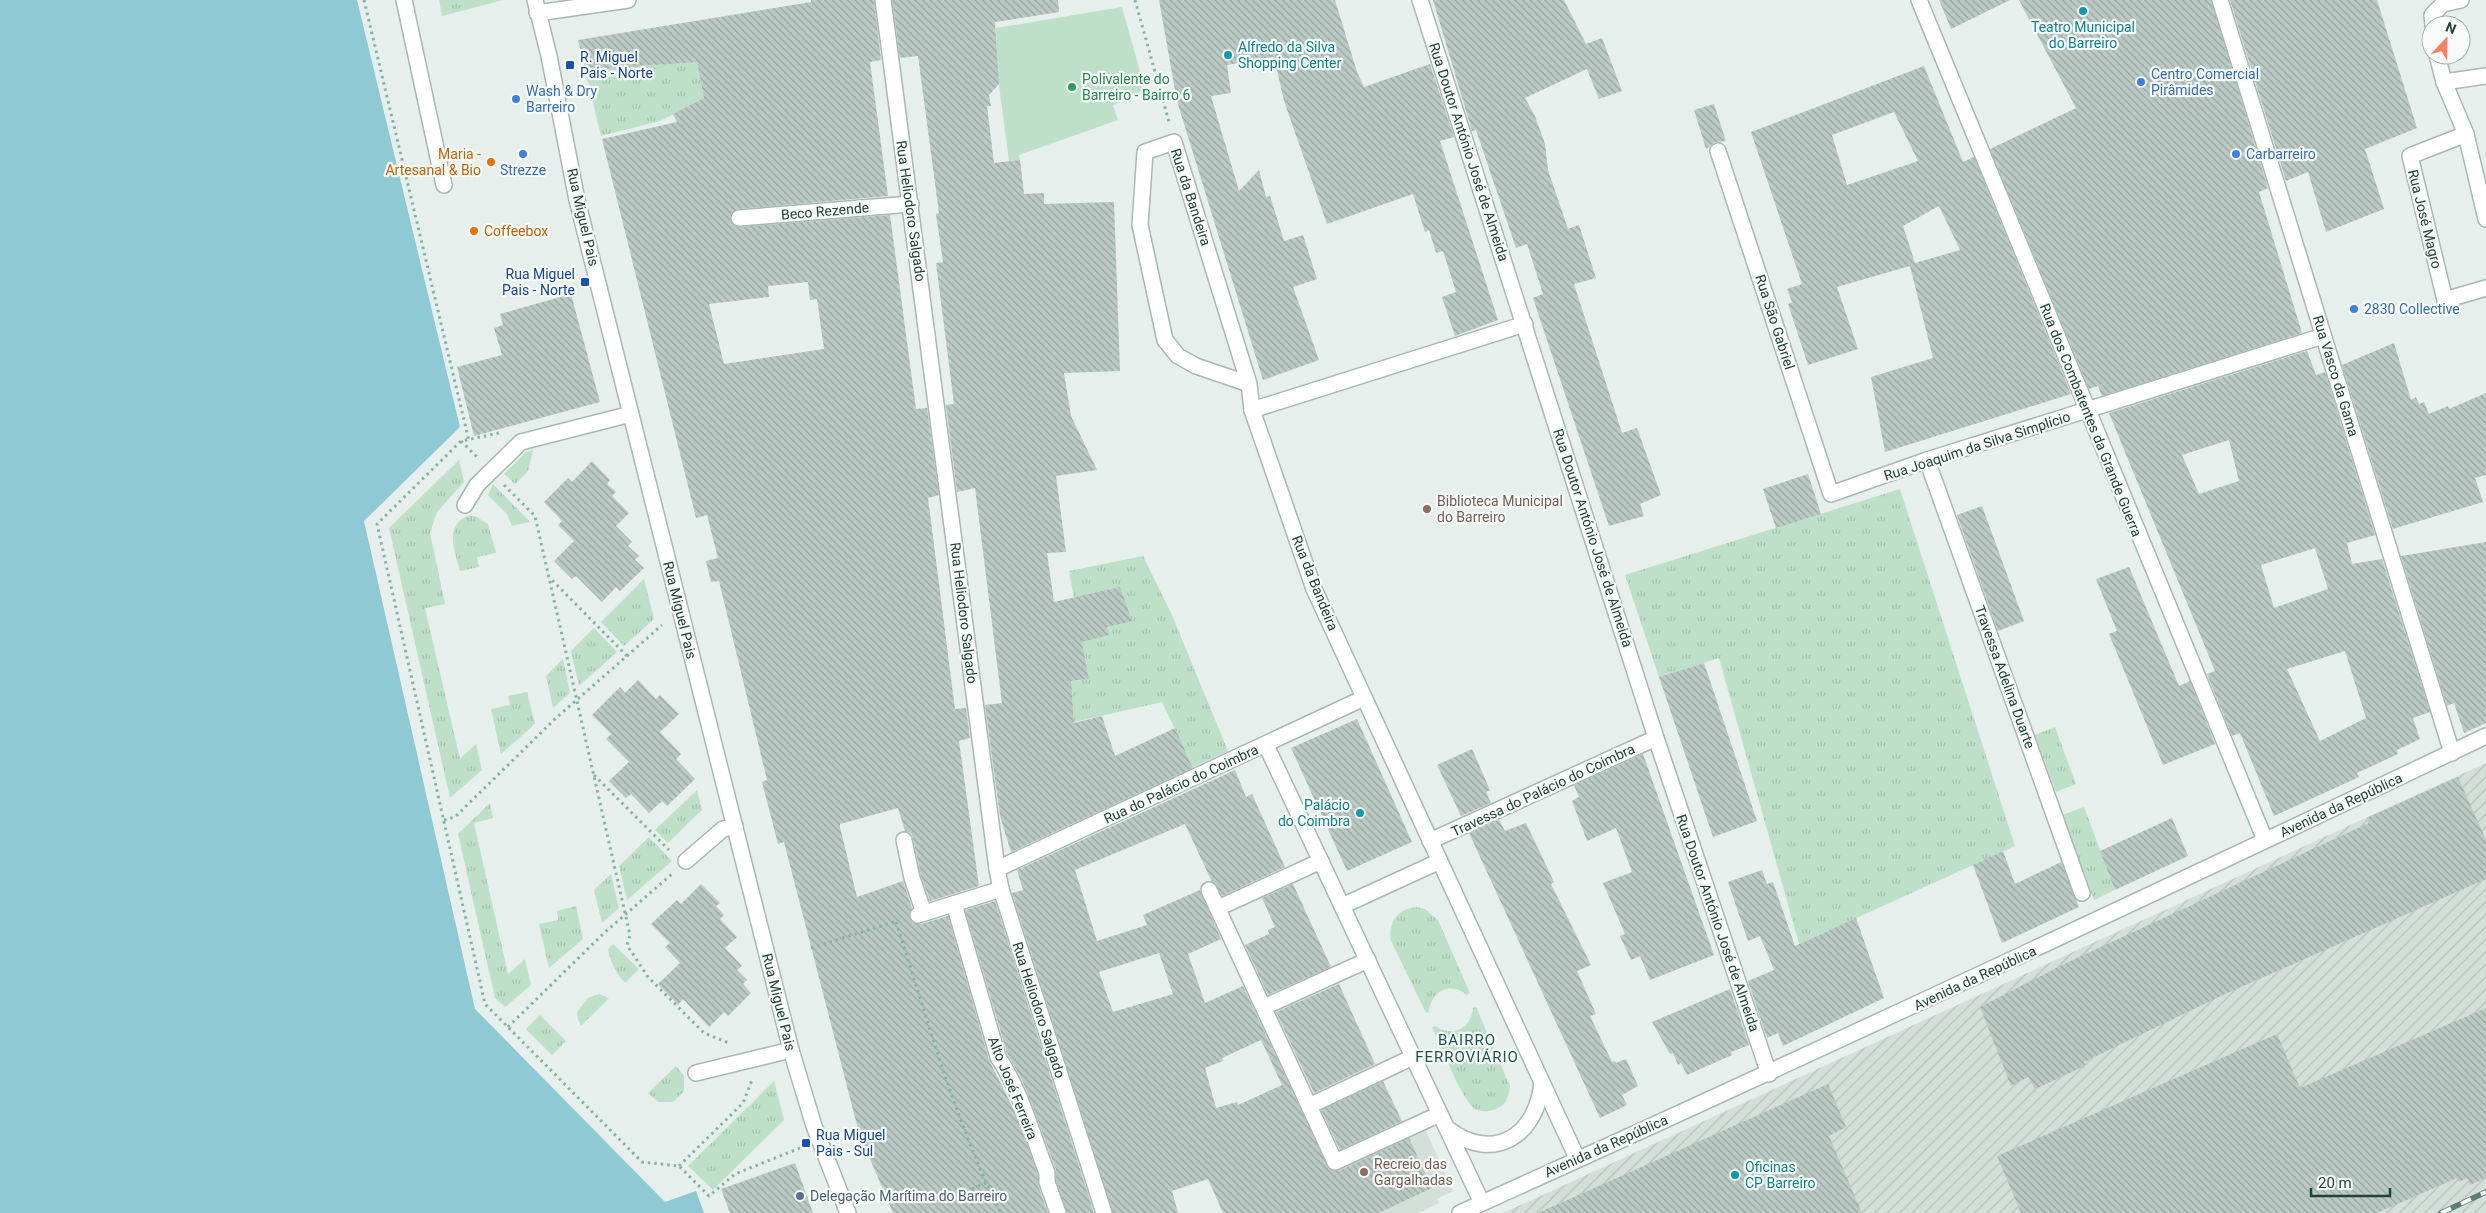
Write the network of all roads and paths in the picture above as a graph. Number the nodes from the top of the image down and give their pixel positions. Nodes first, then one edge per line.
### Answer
1 (364, 0) edge
2 (404, 0) edge
3 (628, 0) edge
4 (883, 0) edge
5 (1135, 0) edge
6 (1420, 0) edge
7 (1919, 0) edge
8 (2220, 0) edge
9 (2461, 0) edge
10 (536, 6) edge
11 (2432, 15) edge
12 (2440, 65) edge
13 (2486, 76) edge
14 (2444, 82) junction
15 (2466, 134) junction
16 (1174, 142) junction
17 (1718, 152) dead end
18 (444, 185) dead end
19 (911, 204) junction
20 (739, 218) dead end
21 (2486, 219) edge
22 (2486, 288) edge
23 (1525, 324) junction
24 (2323, 336) junction
25 (1249, 384) junction
26 (1252, 410) junction
27 (2086, 410) junction
28 (632, 414) junction
29 (508, 431) dead end
30 (461, 441) junction
31 (469, 441) junction
32 (1928, 460) junction
33 (491, 471) junction
34 (1831, 494) joint
35 (465, 506) dead end
36 (549, 577) junction
37 (663, 624) dead end
38 (627, 656) junction
39 (1364, 698) junction
40 (576, 700) junction
41 (2486, 736) edge
42 (1656, 738) junction
43 (1266, 745) junction
44 (2452, 752) junction
45 (594, 774) junction
46 (444, 820) junction
47 (735, 826) junction
48 (904, 840) dead end
49 (2265, 840) junction
50 (1430, 841) junction
51 (1321, 861) junction
52 (680, 862) junction
53 (1440, 862) junction
54 (997, 869) junction
55 (1001, 889) junction
56 (1209, 890) dead end
57 (2082, 893) dead end
58 (954, 904) junction
59 (1342, 906) junction
60 (1218, 908) junction
61 (921, 914) junction
62 (625, 915) junction
63 (896, 922) junction
64 (812, 948) dead end
65 (1368, 960) junction
66 (1264, 1007) junction
67 (508, 1027) junction
68 (737, 1047) dead end
69 (791, 1050) junction
70 (1413, 1057) junction
71 (696, 1073) dead end
72 (1769, 1074) junction
73 (753, 1079) dead end
74 (1542, 1083) junction
75 (1309, 1106) junction
76 (1440, 1114) junction
77 (1446, 1128) junction
78 (801, 1148) dead end
79 (1577, 1158) junction
80 (679, 1166) junction
81 (986, 1183) junction
82 (972, 1189) dead end
83 (1482, 1203) junction
84 (848, 1213) edge
85 (1000, 1213) edge
86 (1058, 1213) edge
87 (1104, 1213) edge
88 (1460, 1213) edge

1 - 31 path
2 - 18 street
3 - 10 street
4 - 19 street, Rua Heliodoro Salgado
5 - 16 path
6 - 23 street, Rua Doutor António José de Almeida
7 - 27 street, Rua dos Combatentes da Grande Guerra
8 - 24 street, Rua Vasco da Gama
9 - 11 street
10 - 28 street, Rua Miguel Pais
12 - 14 street
13 - 14 street
14 - 15 street
15 - 21 street
15 - 22 street, Rua José Magro
16 - 25 street, Rua da Bandeira
16 - 25 street, Rua da Bandeira
17 - 34 street, Rua São Gabriel
19 - 20 street, Beco Rezende
19 - 54 street, Rua Heliodoro Salgado
23 - 26 street
23 - 42 street, Rua Doutor António José de Almeida
24 - 27 street, Rua Joaquim da Silva Simplício
24 - 44 street, Rua Vasco da Gama
25 - 26 street, Rua da Bandeira
26 - 39 street, Rua da Bandeira
27 - 32 street, Rua Joaquim da Silva Simplício
27 - 49 street, Rua dos Combatentes da Grande Guerra
28 - 33 street
28 - 47 street, Rua Miguel Pais
29 - 31 path
30 - 31 path
30 - 33 path
30 - 46 path
32 - 34 street, Rua Joaquim da Silva Simplício
32 - 57 street, Travessa Adelina Duarte
33 - 35 street
33 - 36 path
36 - 38 path
36 - 40 path
37 - 38 path
38 - 40 path
39 - 43 street, Rua do Palácio do Coimbra
39 - 50 street, Rua da Bandeira
40 - 45 path
40 - 46 path
41 - 44 street, Avenida da República
42 - 50 street, Travessa do Palácio do Coimbra
42 - 72 street, Rua Doutor António José de Almeida
43 - 51 street
43 - 54 street, Rua do Palácio do Coimbra
44 - 49 street, Avenida da República
45 - 52 path
45 - 62 path
46 - 67 path
47 - 52 street
47 - 69 street, Rua Miguel Pais
48 - 61 street
49 - 72 street, Avenida da República
50 - 53 street, Rua da Bandeira
51 - 59 street
51 - 60 street
52 - 62 path
53 - 59 street
53 - 74 street, Rua da Bandeira
54 - 55 street, Rua Heliodoro Salgado
55 - 58 street
55 - 87 street, Rua Heliodoro Salgado
56 - 60 street
58 - 61 street
58 - 86 street, Alto José Ferreira
59 - 65 street
60 - 66 street
61 - 63 path
62 - 67 path
62 - 68 path
63 - 64 path
63 - 81 path
65 - 66 street
65 - 70 street
66 - 75 street
67 - 80 path
69 - 71 street
69 - 84 street, Rua Miguel Pais
70 - 75 street
70 - 76 street
72 - 79 street, Avenida da República
73 - 80 path
74 - 77 street
74 - 79 street, Rua da Bandeira
75 - 76 street
76 - 77 street
77 - 83 street
78 - 80 path
79 - 83 street, Avenida da República
81 - 82 path
81 - 85 path
83 - 88 street, Avenida da República

